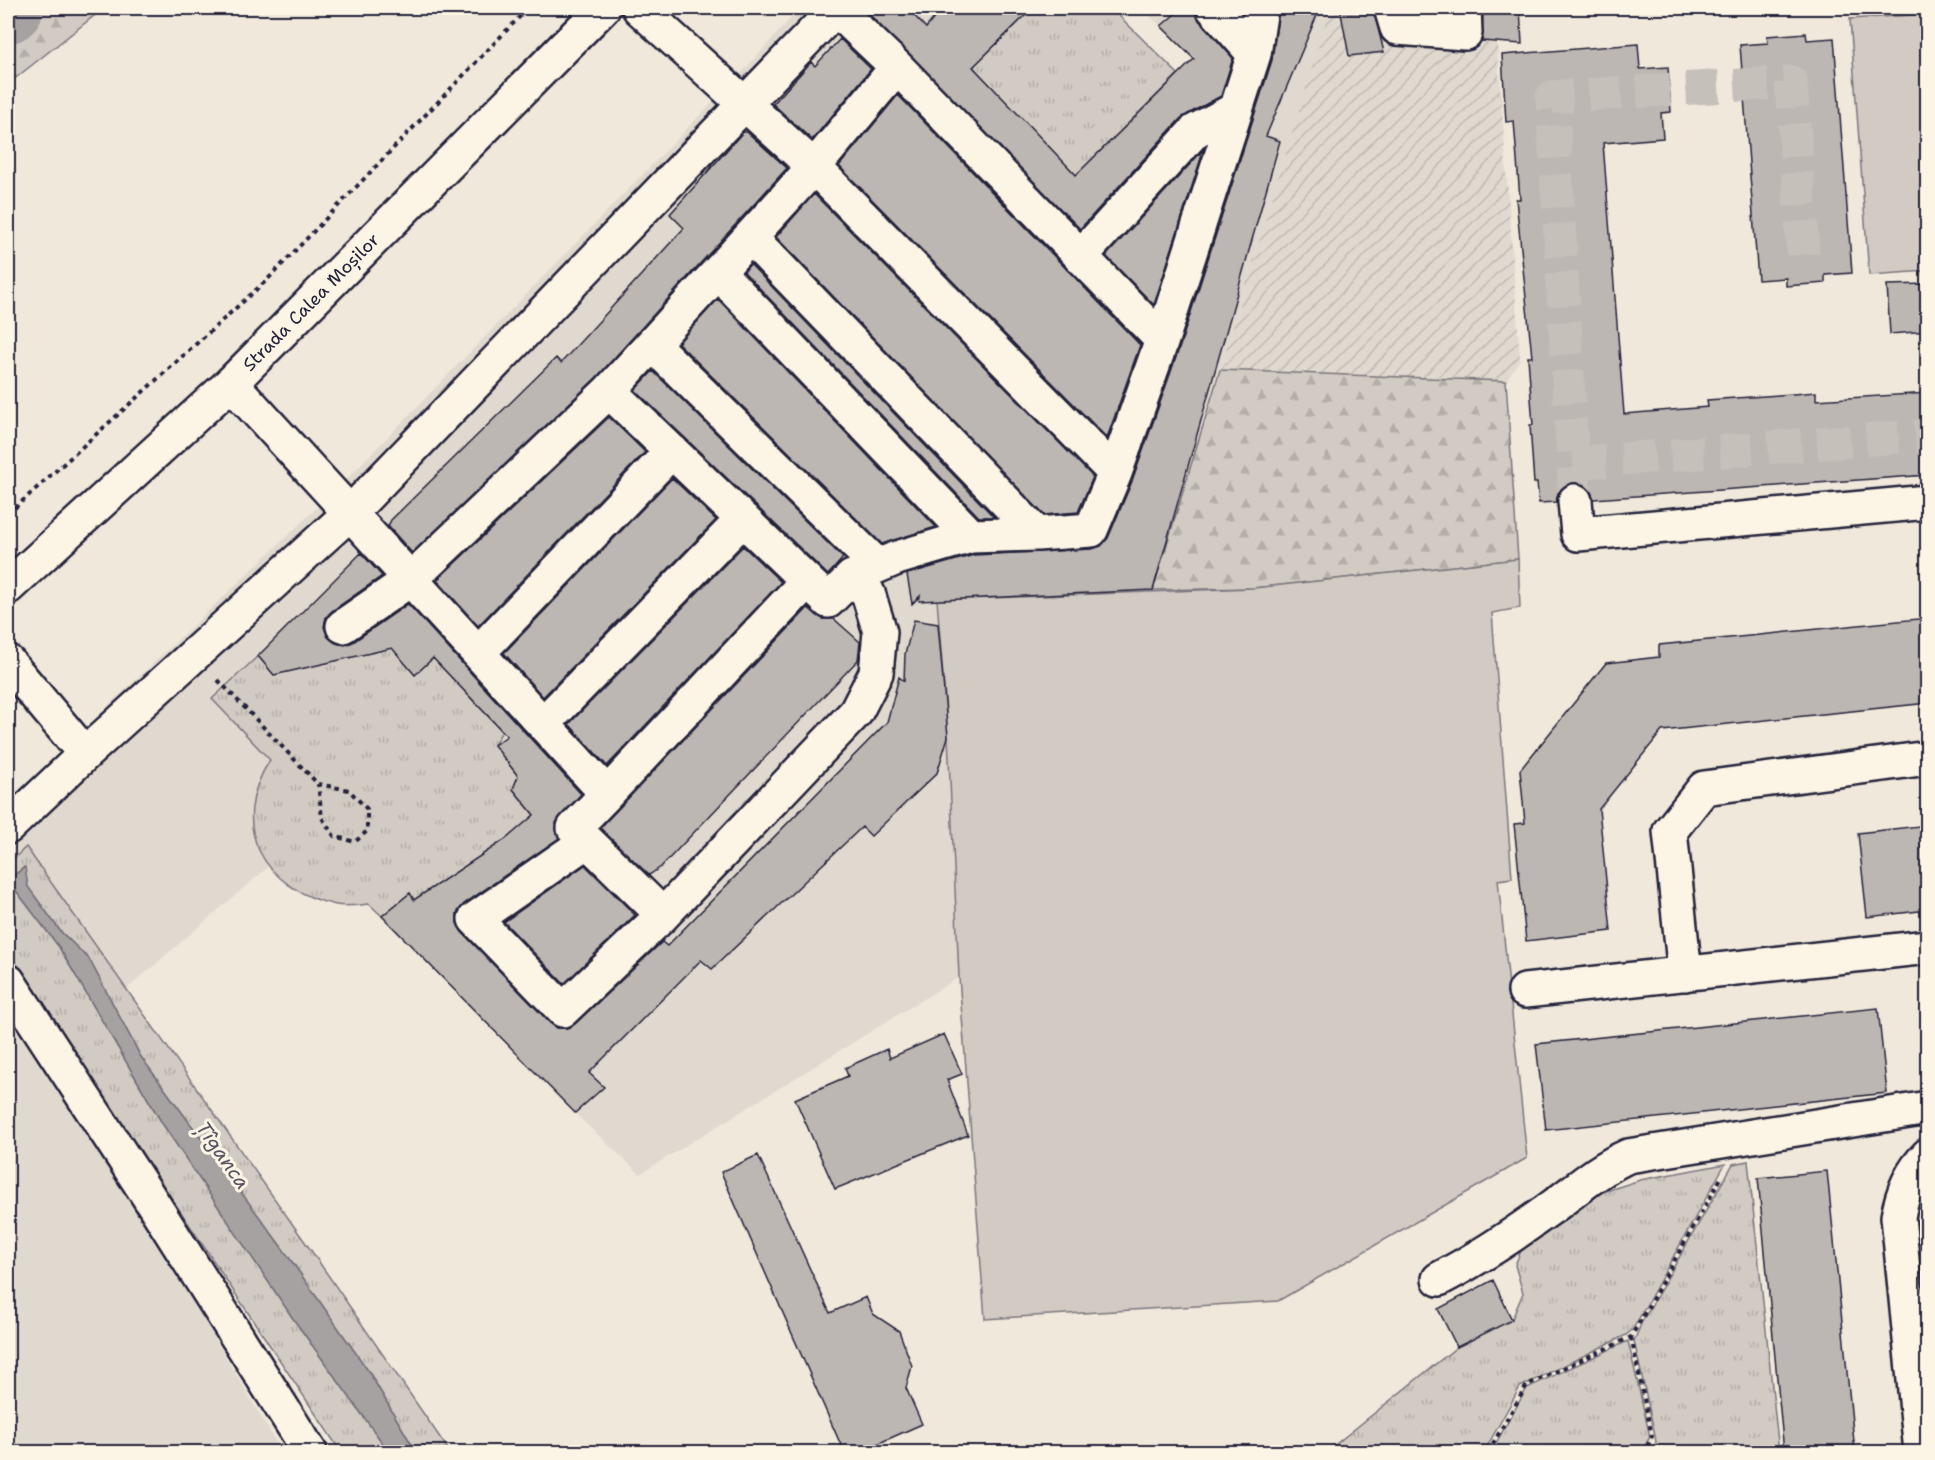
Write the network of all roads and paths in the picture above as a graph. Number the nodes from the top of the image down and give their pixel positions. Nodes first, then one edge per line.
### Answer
1 (528, 8) edge
2 (603, 8) edge
3 (639, 8) edge
4 (836, 8) edge
5 (1213, 8) edge
6 (1261, 8) edge
7 (1391, 8) edge
8 (1464, 8) edge
9 (1254, 54) junction
10 (897, 67) junction
11 (744, 103) junction
12 (1234, 111) junction
13 (814, 167) junction
14 (750, 237) junction
15 (1080, 257) junction
16 (718, 272) junction
17 (1162, 340) junction
18 (652, 344) junction
19 (231, 383) junction
20 (609, 391) junction
21 (672, 451) junction
22 (1115, 473) junction
23 (1575, 501) tunnel mouth
24 (1928, 502) edge
25 (350, 513) junction
26 (8, 514) edge
27 (743, 519) junction
28 (1037, 534) junction
29 (971, 536) junction
30 (865, 572) junction
31 (411, 579) junction
32 (807, 581) junction
33 (8, 587) edge
34 (343, 626) dead end
35 (478, 654) junction
36 (195, 656) junction
37 (8, 663) edge
38 (543, 724) junction
39 (85, 754) junction
40 (1928, 758) edge
41 (318, 784) junction
42 (607, 794) junction
43 (8, 827) edge
44 (587, 841) junction
45 (663, 915) junction
46 (1928, 947) edge
47 (1685, 974) junction
48 (8, 981) edge
49 (1525, 991) dead end
50 (1928, 1108) edge
51 (1744, 1138) junction
52 (1928, 1155) edge
53 (1439, 1279) dead end
54 (1631, 1337) junction
55 (310, 1452) edge
56 (1488, 1452) edge
57 (1645, 1452) edge
58 (1921, 1452) edge

1 - 26 path
2 - 19 main road, Strada Calea Moșilor
3 - 11 main road
4 - 10 main road
4 - 11 main road
5 - 9 main road
6 - 9 main road
7 - 8 main road
9 - 12 main road
10 - 13 main road
10 - 15 main road
11 - 13 main road
11 - 25 main road
12 - 15 main road
12 - 17 main road
13 - 14 main road
13 - 22 main road
14 - 16 main road
14 - 28 main road
15 - 17 main road
16 - 18 main road
16 - 29 main road
17 - 22 main road
18 - 20 main road
18 - 30 main road
19 - 25 main road
19 - 33 main road, Strada Calea Moșilor
20 - 21 main road
20 - 31 main road
21 - 27 main road
21 - 35 main road
22 - 28 main road
23 - 24 main road
25 - 31 main road
25 - 36 main road
27 - 32 main road
27 - 38 main road
28 - 29 main road
29 - 30 main road
30 - 32 main road
30 - 45 main road
31 - 34 main road
31 - 35 main road
32 - 42 main road
35 - 38 main road
36 - 39 main road
36 - 41 path
37 - 39 main road
38 - 42 main road
39 - 43 main road
40 - 47 main road
41 - 41 path
42 - 44 main road
44 - 45 main road
44 - 45 main road
46 - 47 main road
47 - 49 main road
48 - 55 main road
50 - 51 main road
51 - 53 main road
51 - 54 path
52 - 58 main road
54 - 56 path
54 - 57 path

